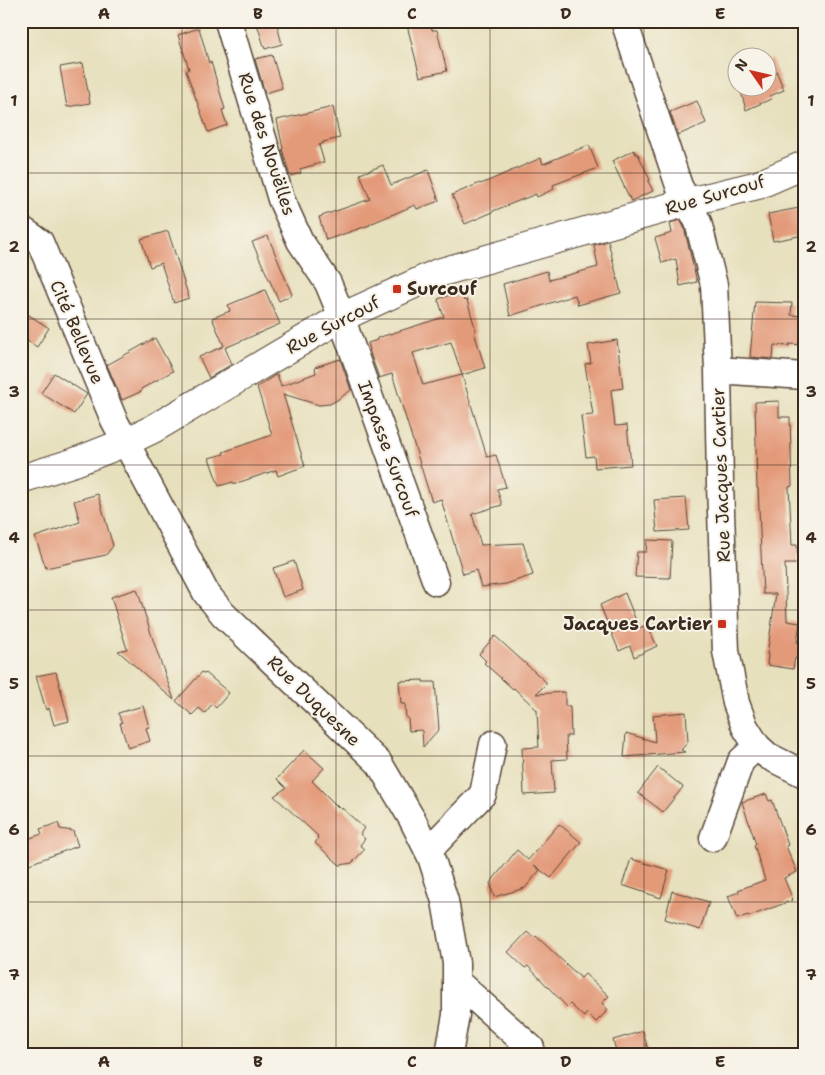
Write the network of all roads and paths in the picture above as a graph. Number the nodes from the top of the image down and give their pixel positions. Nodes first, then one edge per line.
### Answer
1 (228, 21) edge
2 (624, 21) edge
3 (804, 165) edge
4 (688, 202) junction
5 (21, 229) edge
6 (342, 317) junction
7 (718, 370) junction
8 (804, 376) edge
9 (126, 442) junction
10 (21, 479) edge
11 (436, 582) dead end
12 (493, 744) dead end
13 (757, 746) junction
14 (804, 774) edge
15 (713, 838) dead end
16 (428, 851) junction
17 (456, 981) junction
18 (531, 1048) dead end
19 (449, 1054) edge

1 - 6 street, Rue des Nouëlles
2 - 4 street, Rue Jacques Cartier
3 - 4 street, Rue Surcouf
4 - 6 street, Rue Surcouf
4 - 7 street, Rue Jacques Cartier
5 - 9 street, Cité Bellevue
6 - 9 street, Rue Surcouf
6 - 11 street, Impasse Surcouf
7 - 8 street
7 - 13 street, Rue Jacques Cartier
9 - 10 street, Rue Surcouf
9 - 16 street, Rue Duquesne
12 - 16 street
13 - 14 street, Rue Jacques Cartier
13 - 15 street
16 - 17 street, Rue Duquesne
17 - 18 street
17 - 19 street, Rue Duquesne

